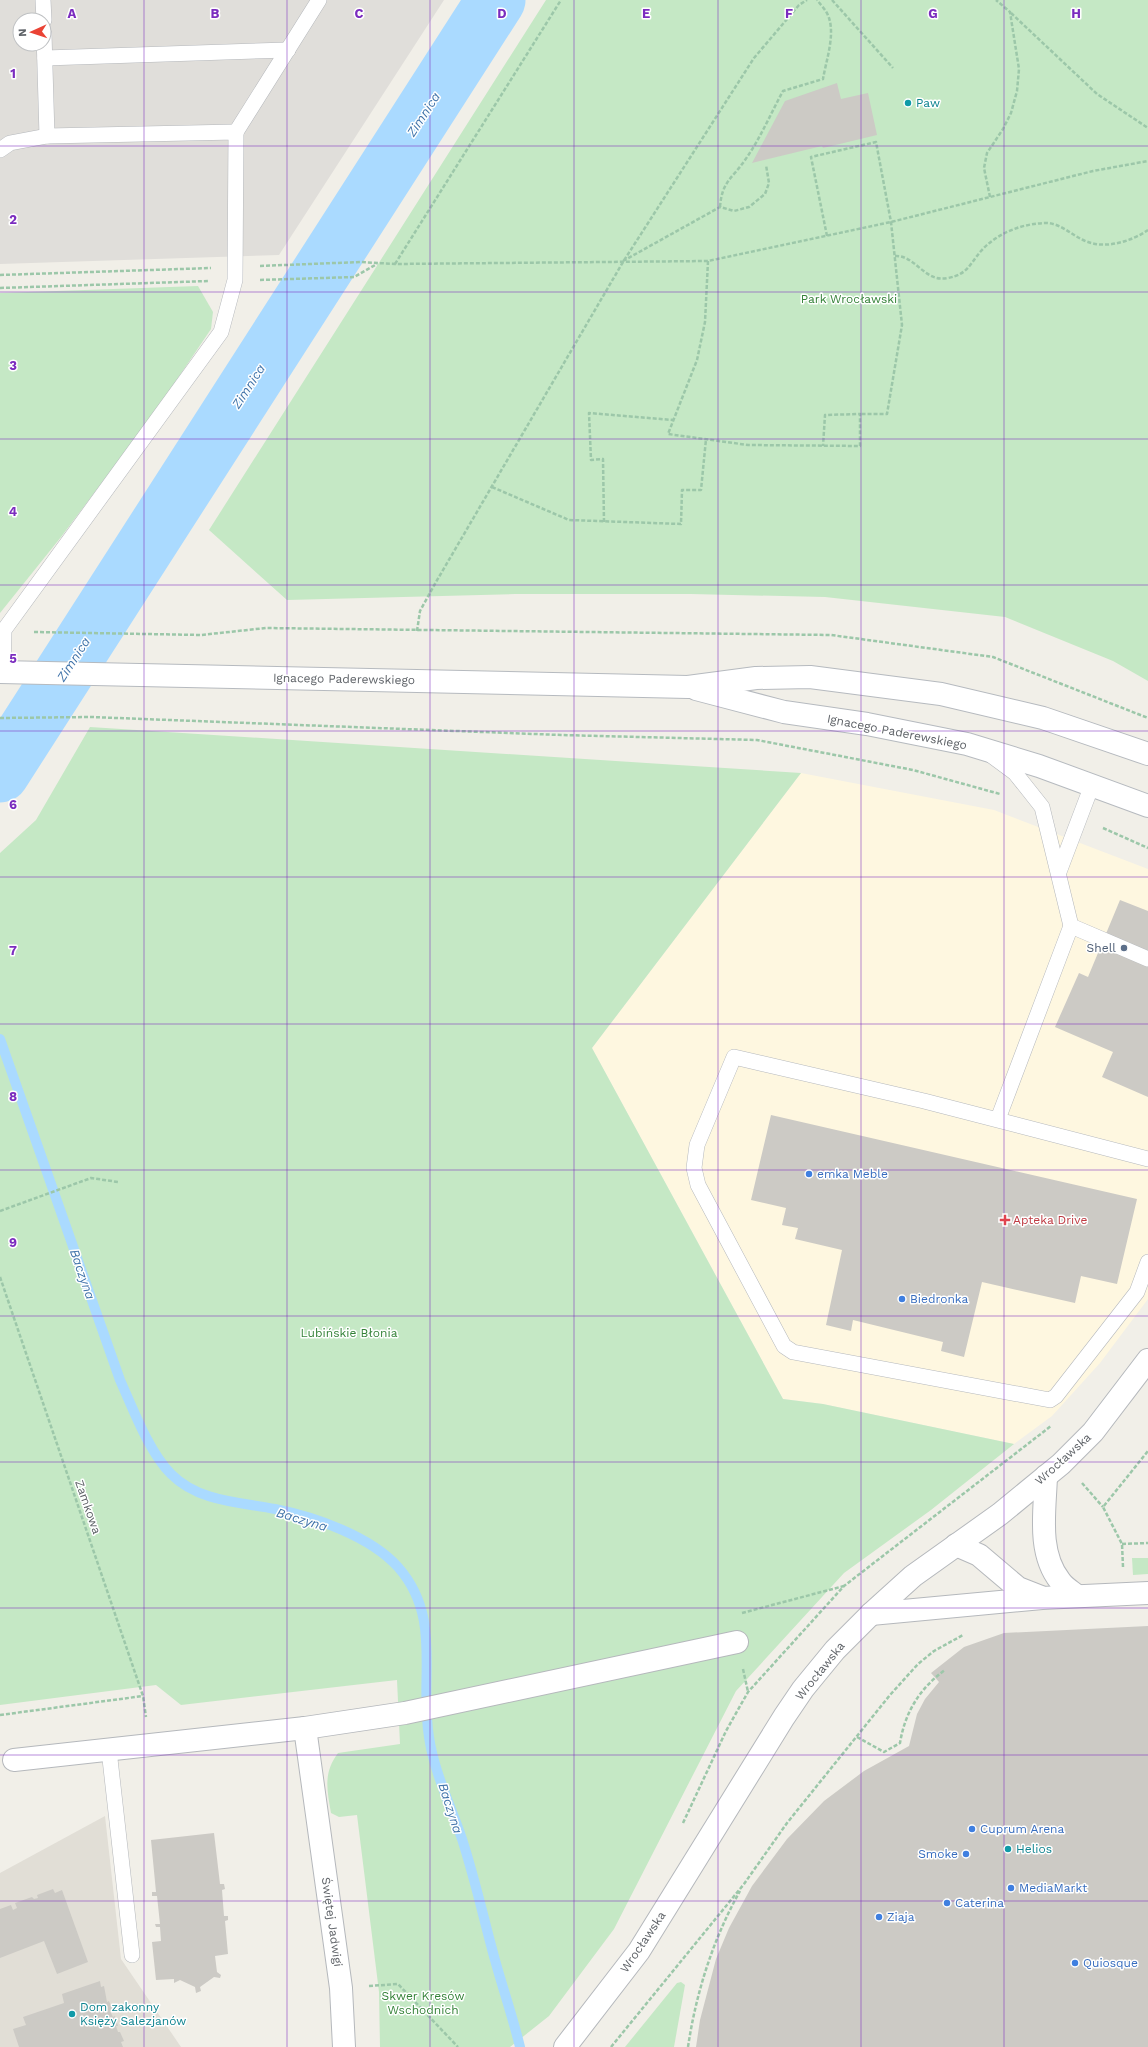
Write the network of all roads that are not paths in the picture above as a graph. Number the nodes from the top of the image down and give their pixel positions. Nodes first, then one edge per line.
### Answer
1 (43, 0) edge
2 (319, 0) edge
3 (44, 12) edge
4 (288, 50) junction
5 (45, 52) edge
6 (45, 58) junction
7 (236, 132) junction
8 (47, 136) junction
9 (0, 150) edge
10 (6, 672) edge
11 (688, 687) junction
12 (982, 748) junction
13 (1148, 754) edge
14 (1092, 785) junction
15 (1148, 806) edge
16 (1058, 872) junction
17 (1071, 926) junction
18 (1148, 959) edge
19 (998, 1119) junction
20 (1148, 1158) edge
21 (1148, 1262) edge
22 (1148, 1360) edge
23 (1046, 1476) junction
24 (956, 1545) junction
25 (1148, 1593) edge
26 (1076, 1595) junction
27 (1042, 1598) junction
28 (871, 1614) junction
29 (737, 1642) road end
30 (305, 1728) junction
31 (109, 1750) junction
32 (14, 1760) dead end
33 (132, 1955) dead end
34 (344, 2047) edge
35 (565, 2047) edge

1 - 3 lane
2 - 4 lane
4 - 6 lane
4 - 7 lane
5 - 6 lane
6 - 8 lane
7 - 8 lane
7 - 10 lane
8 - 9 lane
10 - 11 street, Ignacego Paderewskiego
11 - 12 street, Ignacego Paderewskiego
11 - 13 street, Ignacego Paderewskiego
12 - 14 street, Ignacego Paderewskiego
12 - 16 lane
14 - 15 street, Ignacego Paderewskiego
14 - 16 lane
16 - 17 lane
17 - 18 lane
17 - 19 lane
19 - 20 lane
19 - 21 lane
22 - 23 street, Wrocławska
23 - 24 street, Wrocławska
23 - 26 street
24 - 27 street
24 - 28 street, Wrocławska
25 - 26 street
26 - 27 street
27 - 28 street
28 - 35 street, Wrocławska
29 - 30 street
30 - 31 street
30 - 34 street, Świętej Jadwigi
31 - 32 street
31 - 33 lane

